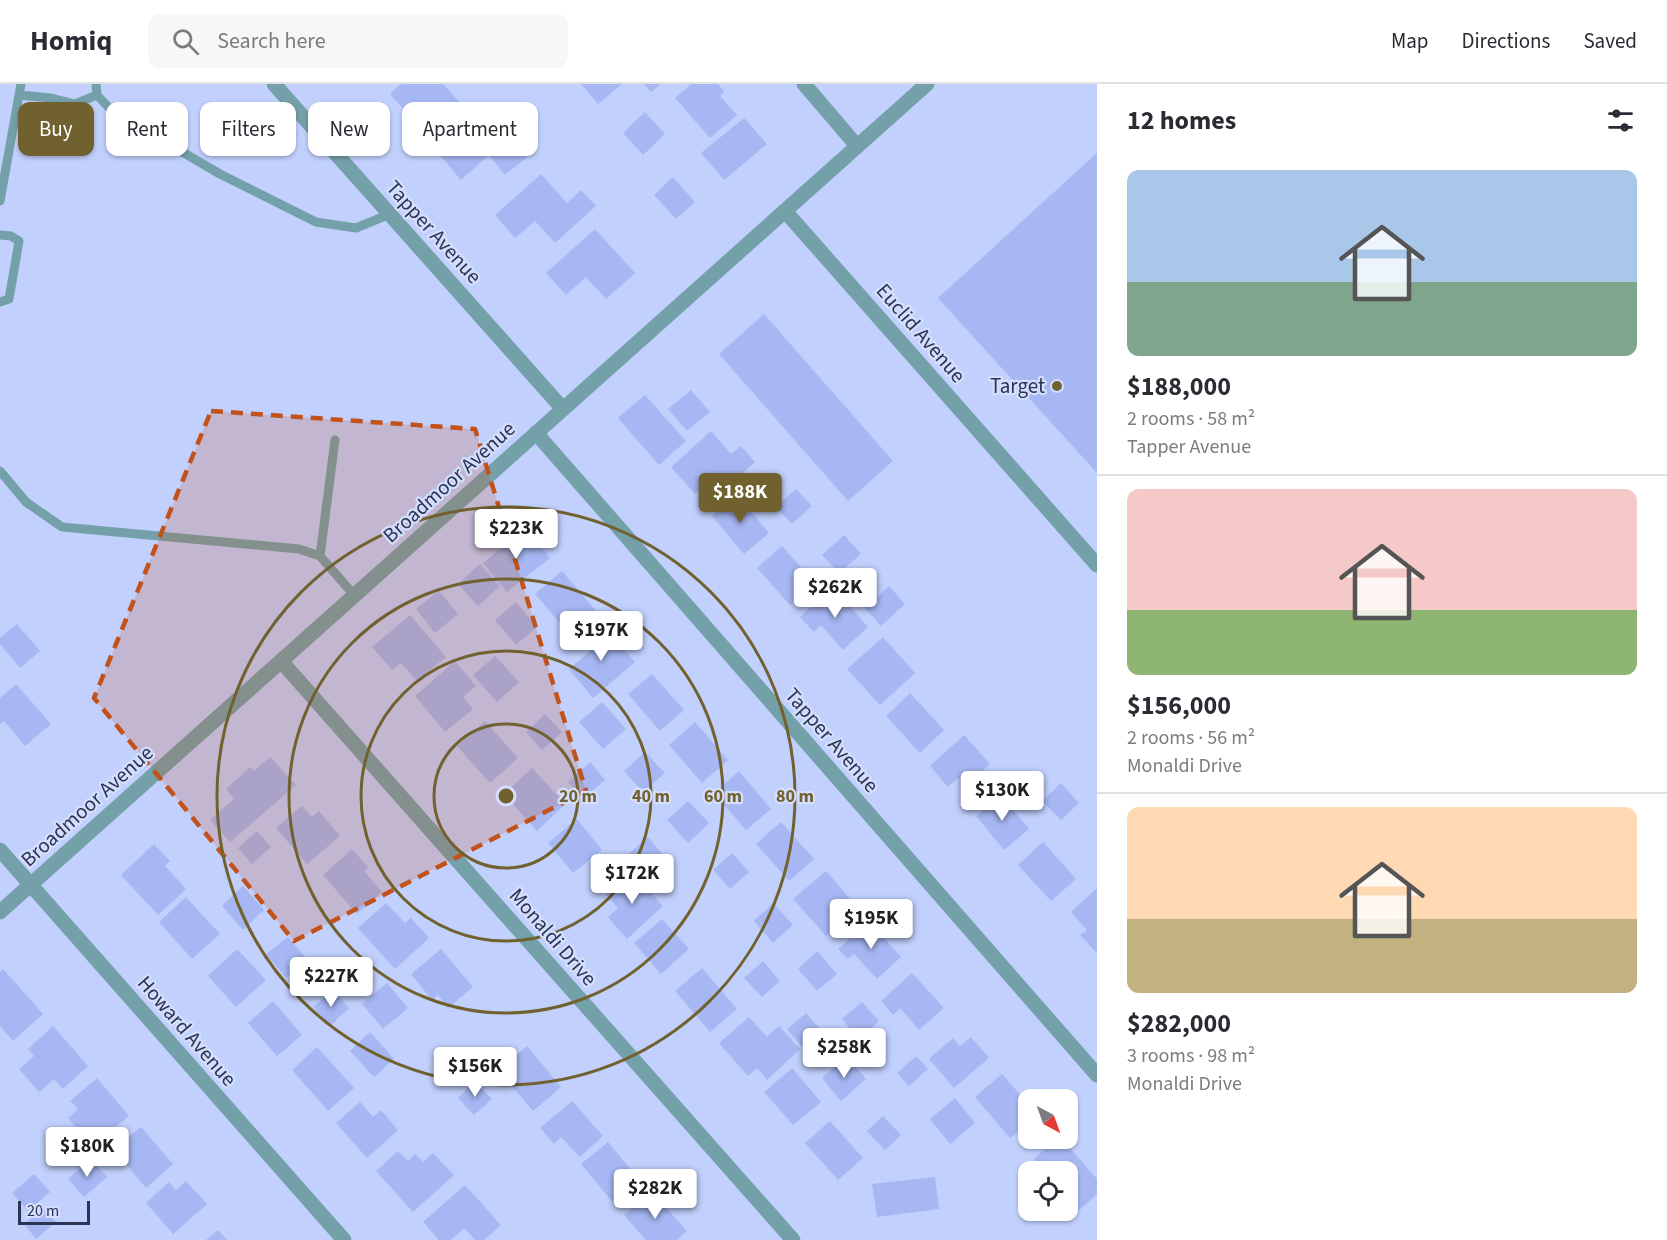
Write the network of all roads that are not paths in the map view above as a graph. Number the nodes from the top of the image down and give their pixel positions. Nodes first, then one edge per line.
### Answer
1 (21, 84) edge
2 (96, 84) edge
3 (274, 84) edge
4 (804, 84) edge
5 (927, 84) edge
6 (19, 95) junction
7 (97, 95) junction
8 (857, 146) junction
9 (0, 201) edge
10 (785, 211) junction
11 (390, 214) junction
12 (0, 235) edge
13 (0, 302) edge
14 (563, 409) junction
15 (536, 433) junction
16 (335, 440) dead end
17 (0, 471) edge
18 (320, 556) junction
19 (1097, 565) edge
20 (354, 595) junction
21 (281, 661) junction
22 (0, 850) edge
23 (30, 885) junction
24 (0, 912) edge
25 (1097, 1075) edge
26 (344, 1240) edge
27 (793, 1240) edge

1 - 6 lane
2 - 7 lane
3 - 11 street, Tapper Avenue
4 - 8 street
5 - 8 street, Broadmoor Avenue
6 - 7 lane
6 - 9 lane
7 - 11 lane
8 - 10 street, Broadmoor Avenue
10 - 14 street, Broadmoor Avenue
10 - 19 street, Euclid Avenue
11 - 14 street, Tapper Avenue
12 - 13 lane
14 - 15 street, Broadmoor Avenue
15 - 20 street, Broadmoor Avenue
15 - 25 street, Tapper Avenue
16 - 18 lane
17 - 18 lane
18 - 20 lane
20 - 21 street, Broadmoor Avenue
21 - 23 street, Broadmoor Avenue
21 - 27 street, Monaldi Drive
22 - 23 street, Howard Avenue
23 - 24 street, Broadmoor Avenue
23 - 26 street, Howard Avenue

